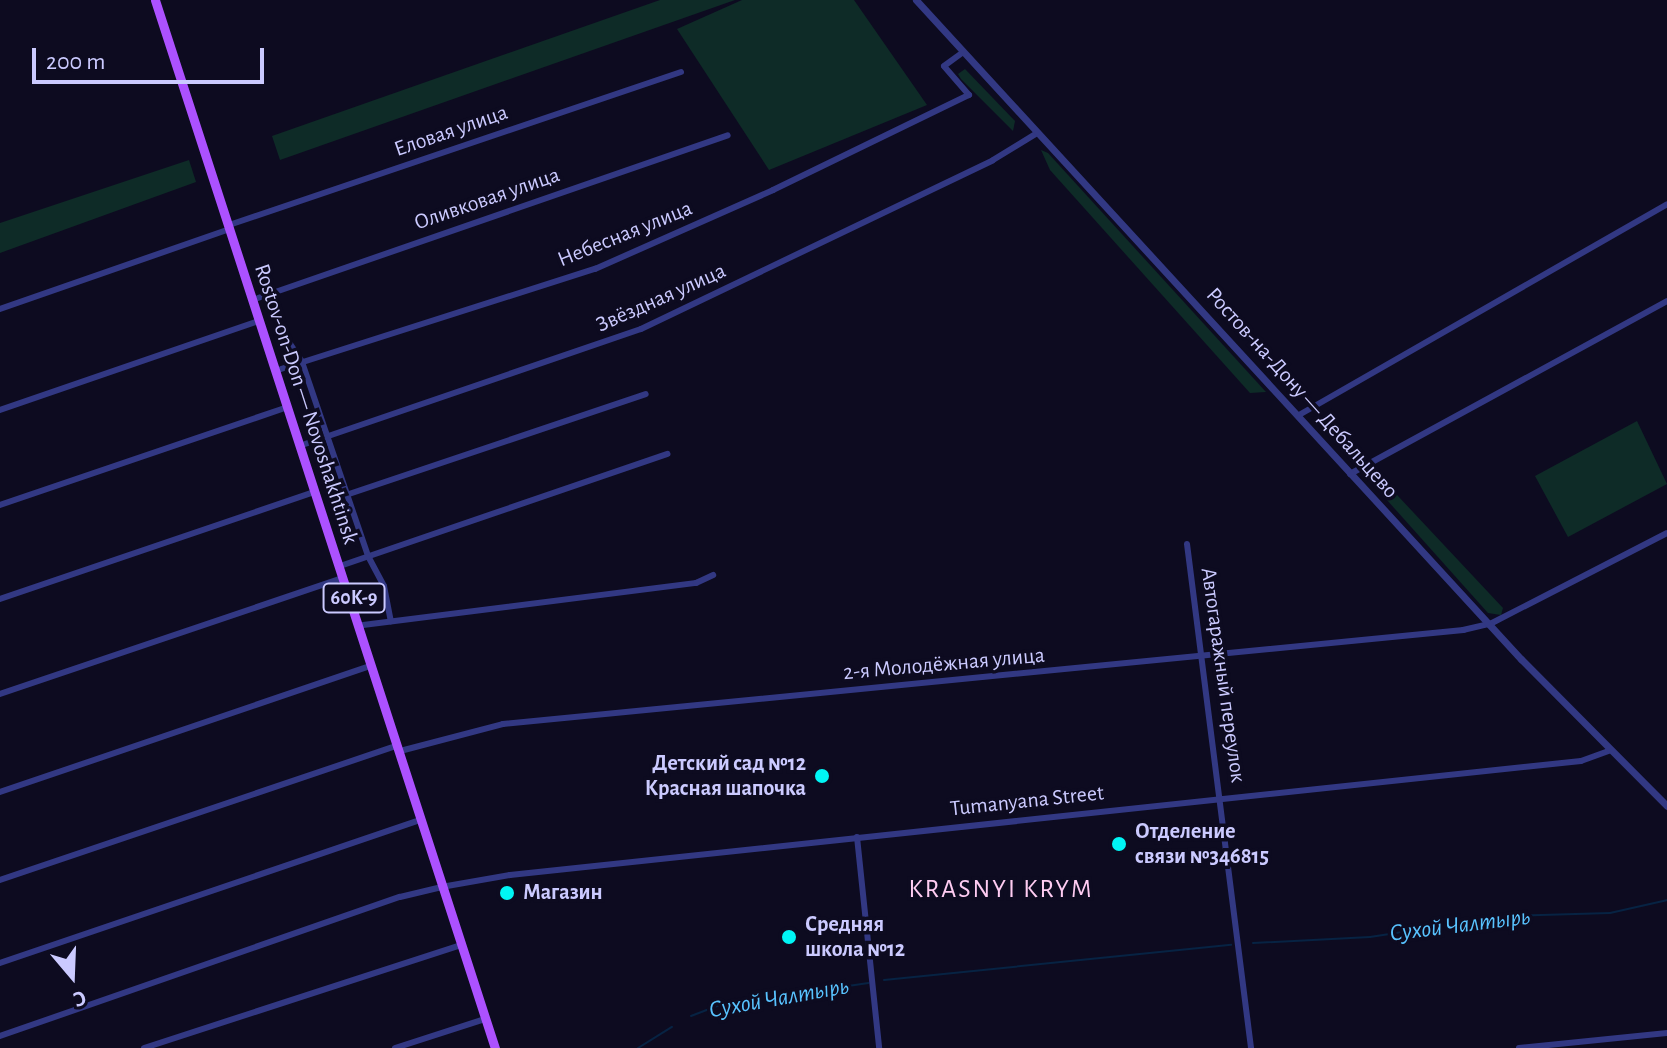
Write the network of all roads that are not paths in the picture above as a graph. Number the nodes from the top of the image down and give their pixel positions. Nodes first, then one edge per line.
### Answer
1 (157, 0) edge
2 (916, 0) edge
3 (963, 52) junction
4 (681, 72) dead end
5 (1037, 133) junction
6 (728, 135) dead end
7 (1667, 204) edge
8 (231, 226) junction
9 (269, 294) junction
10 (258, 298) junction
11 (1667, 301) edge
12 (0, 309) edge
13 (259, 321) junction
14 (302, 362) junction
15 (281, 369) junction
16 (646, 394) dead end
17 (288, 407) junction
18 (0, 410) edge
19 (1299, 415) junction
20 (327, 437) junction
21 (305, 444) junction
22 (668, 454) dead end
23 (1350, 474) junction
24 (315, 492) junction
25 (349, 494) junction
26 (0, 505) edge
27 (1667, 533) edge
28 (1187, 544) dead end
29 (368, 556) junction
30 (343, 565) junction
31 (713, 575) dead end
32 (343, 578) junction
33 (0, 599) edge
34 (391, 621) junction
35 (1490, 624) junction
36 (363, 625) junction
37 (1203, 657) junction
38 (371, 666) junction
39 (0, 694) edge
40 (401, 748) junction
41 (1609, 751) junction
42 (0, 792) edge
43 (1221, 799) junction
44 (1666, 804) edge
45 (420, 820) junction
46 (857, 837) junction
47 (0, 880) edge
48 (445, 887) junction
49 (461, 945) junction
50 (0, 963) edge
51 (485, 1019) junction
52 (1667, 1033) edge
53 (0, 1036) edge
54 (144, 1048) edge
55 (395, 1048) edge
56 (497, 1048) edge
57 (879, 1048) edge
58 (1251, 1048) edge
59 (1519, 1048) edge

1 - 8 main road, Rostov-on-Don — Novoshakhtinsk / 60К-9
2 - 3 street, Ростов-на-Дону — Дебальцево
3 - 5 street, Ростов-на-Дону — Дебальцево
3 - 14 street, Небесная улица
4 - 8 street, Еловая улица
5 - 19 street, Ростов-на-Дону — Дебальцево
5 - 20 street, Звёздная улица
6 - 9 street, Оливковая улица
7 - 19 street
8 - 10 main road, Rostov-on-Don — Novoshakhtinsk / 60К-9
8 - 12 street, Еловая улица
8 - 13 main road, Rostov-on-Don — Novoshakhtinsk / 60К-9
9 - 10 street, Оливковая улица
9 - 14 street
10 - 15 main road, Rostov-on-Don — Novoshakhtinsk / 60К-9
11 - 23 street
13 - 17 main road, Rostov-on-Don — Novoshakhtinsk / 60К-9
13 - 18 street
14 - 15 street, Небесная улица
14 - 20 street
15 - 21 main road, Rostov-on-Don — Novoshakhtinsk / 60К-9
16 - 25 street
17 - 24 main road, Rostov-on-Don — Novoshakhtinsk / 60К-9
17 - 26 street
19 - 23 street, Ростов-на-Дону — Дебальцево
20 - 21 street, Звёздная улица
20 - 25 street
21 - 30 main road, Rostov-on-Don — Novoshakhtinsk / 60К-9
22 - 29 street
23 - 35 street, Ростов-на-Дону — Дебальцево
24 - 32 main road, Rostov-on-Don — Novoshakhtinsk / 60К-9
24 - 33 street
25 - 29 street
27 - 35 street
28 - 37 street, Автогаражный переулок
29 - 30 street
29 - 34 street
30 - 36 main road, Rostov-on-Don — Novoshakhtinsk / 60К-9
31 - 34 street
32 - 38 main road, Rostov-on-Don — Novoshakhtinsk / 60К-9
32 - 39 street
34 - 36 street
35 - 37 street, 2-я Молодёжная улица
35 - 41 street, Ростов-на-Дону — Дебальцево
36 - 40 main road, Rostov-on-Don — Novoshakhtinsk / 60К-9
37 - 40 street, 2-я Молодёжная улица
37 - 43 street, Автогаражный переулок
38 - 40 main road, Rostov-on-Don — Novoshakhtinsk / 60К-9
38 - 42 street
40 - 45 main road, Rostov-on-Don — Novoshakhtinsk / 60К-9
40 - 47 street, 2-я Молодёжная улица
40 - 48 main road, Rostov-on-Don — Novoshakhtinsk / 60К-9
41 - 43 street, Tumanyana Street
41 - 44 street, Ростов-на-Дону — Дебальцево
43 - 46 street, Tumanyana Street
43 - 58 street, Автогаражный переулок
45 - 48 main road, Rostov-on-Don — Novoshakhtinsk / 60К-9
45 - 50 street
46 - 48 street, Tumanyana Street
46 - 57 street
48 - 49 main road, Rostov-on-Don — Novoshakhtinsk / 60К-9
48 - 53 street, Tumanyana Street
48 - 56 main road, Rostov-on-Don — Novoshakhtinsk / 60К-9
49 - 51 main road, Rostov-on-Don — Novoshakhtinsk / 60К-9
49 - 54 street
51 - 55 street
51 - 56 main road, Rostov-on-Don — Novoshakhtinsk / 60К-9
52 - 59 street

